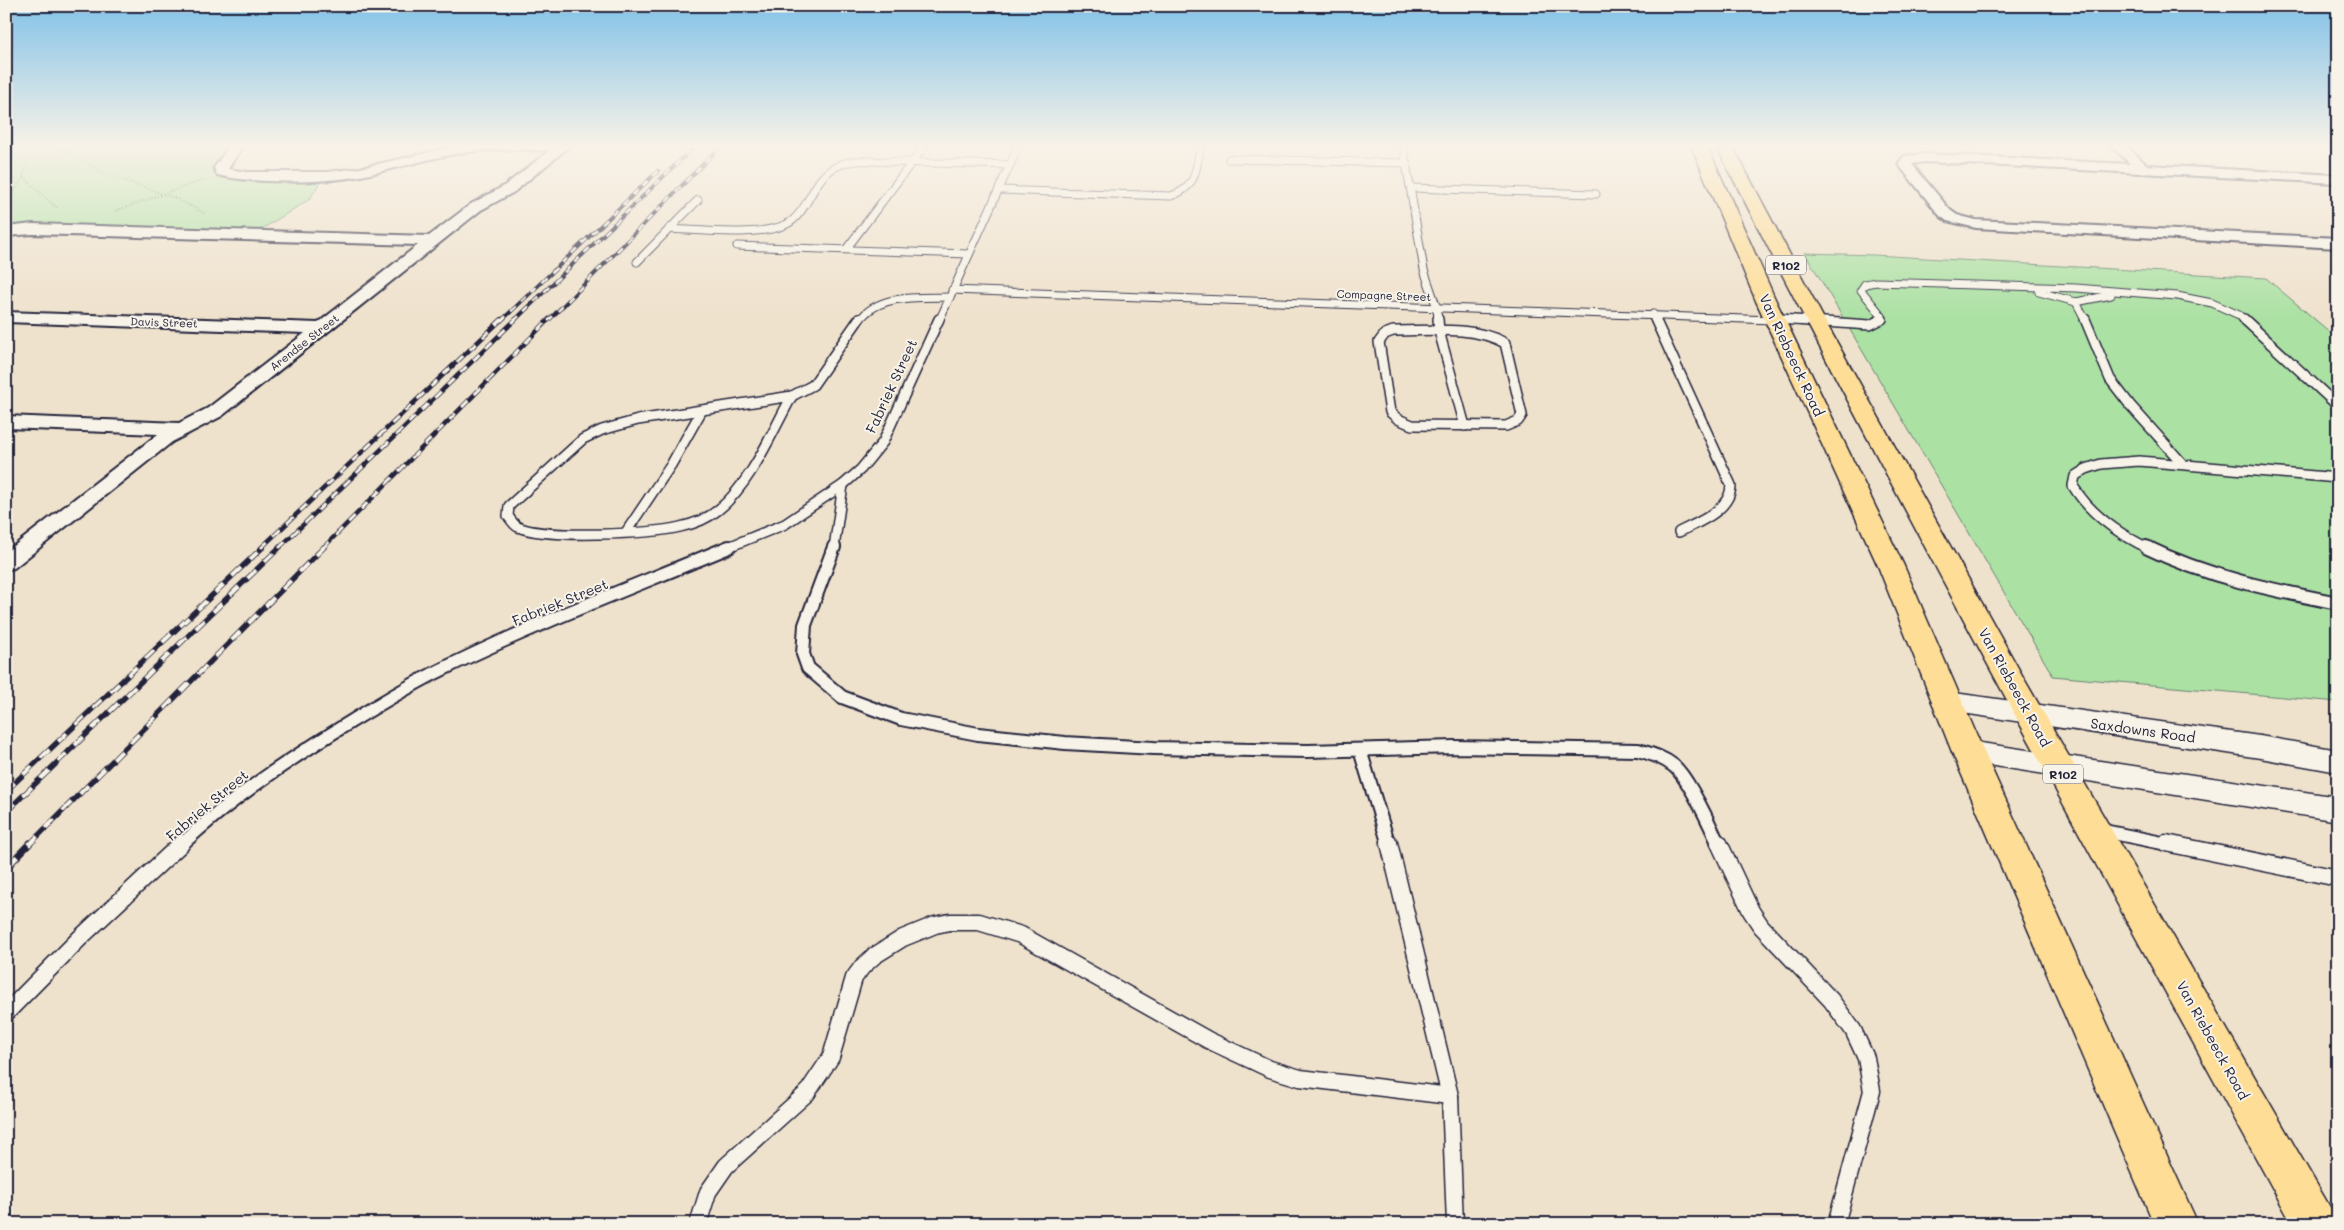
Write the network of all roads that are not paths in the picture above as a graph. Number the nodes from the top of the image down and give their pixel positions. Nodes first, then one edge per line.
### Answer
1 (485, 202) edge
2 (696, 202) edge
3 (805, 202) edge
4 (882, 202) edge
5 (993, 202) edge
6 (1413, 202) edge
7 (1724, 202) edge
8 (1754, 202) edge
9 (1936, 202) edge
10 (669, 229) junction
11 (6, 232) edge
12 (433, 241) junction
13 (2338, 244) edge
14 (737, 246) dead end
15 (847, 248) junction
16 (969, 254) junction
17 (637, 262) dead end
18 (2022, 288) junction
19 (2123, 292) junction
20 (951, 294) junction
21 (2076, 302) junction
22 (1437, 308) junction
23 (1653, 314) junction
24 (1775, 319) junction
25 (11, 320) edge
26 (1815, 321) junction
27 (322, 328) junction
28 (1439, 331) junction
29 (792, 396) junction
30 (2338, 406) edge
31 (702, 410) junction
32 (6, 422) edge
33 (1466, 426) junction
34 (182, 429) junction
35 (2182, 463) junction
36 (2338, 478) edge
37 (843, 485) junction
38 (626, 532) junction
39 (1679, 532) dead end
40 (6, 563) edge
41 (2338, 603) edge
42 (1947, 702) junction
43 (2029, 714) junction
44 (1360, 750) junction
45 (1968, 752) junction
46 (2338, 761) edge
47 (2057, 764) junction
48 (2338, 810) edge
49 (2094, 829) junction
50 (2338, 878) edge
51 (6, 1013) edge
52 (1450, 1096) junction
53 (698, 1224) edge
54 (1455, 1224) edge
55 (1836, 1224) edge
56 (2176, 1224) edge
57 (2316, 1224) edge

1 - 12 street, Arendse Street
2 - 10 lane
3 - 10 lane
4 - 15 lane
5 - 16 lane, Fabriek Street
6 - 22 lane
7 - 24 main road, Van Riebeeck Road / R102
8 - 26 main road, Van Riebeeck Road / R102
9 - 13 street
10 - 17 lane
11 - 12 street
12 - 27 street, Arendse Street
14 - 15 lane
15 - 16 lane
16 - 20 lane, Fabriek Street
18 - 19 lane
18 - 21 lane
18 - 26 lane, Compagne Street
19 - 21 lane
19 - 30 lane
20 - 22 lane, Compagne Street
20 - 29 lane, Compagne Street
20 - 37 lane, Fabriek Street
21 - 35 lane
22 - 23 lane, Compagne Street
22 - 28 lane
23 - 24 lane, Compagne Street
23 - 39 lane
24 - 26 lane, Compagne Street
24 - 42 main road, Van Riebeeck Road / R102
25 - 27 street, Davis Street
26 - 43 main road, Van Riebeeck Road / R102
27 - 34 street, Arendse Street
28 - 33 lane
28 - 33 lane
28 - 33 lane
29 - 31 lane
29 - 38 lane
31 - 38 lane
31 - 38 lane
32 - 34 street
34 - 40 street, Arendse Street
35 - 36 lane
35 - 41 lane
37 - 44 lane
37 - 51 lane, Fabriek Street
42 - 43 street, Saxdowns Road
42 - 45 main road, Van Riebeeck Road / R102
43 - 46 street, Saxdowns Road
43 - 47 main road, Van Riebeeck Road / R102
44 - 52 lane
44 - 55 lane
45 - 47 street
45 - 56 main road, Van Riebeeck Road / R102
47 - 48 street
47 - 49 main road, Van Riebeeck Road / R102
49 - 50 lane
49 - 57 main road, Van Riebeeck Road / R102
52 - 53 lane
52 - 54 lane

